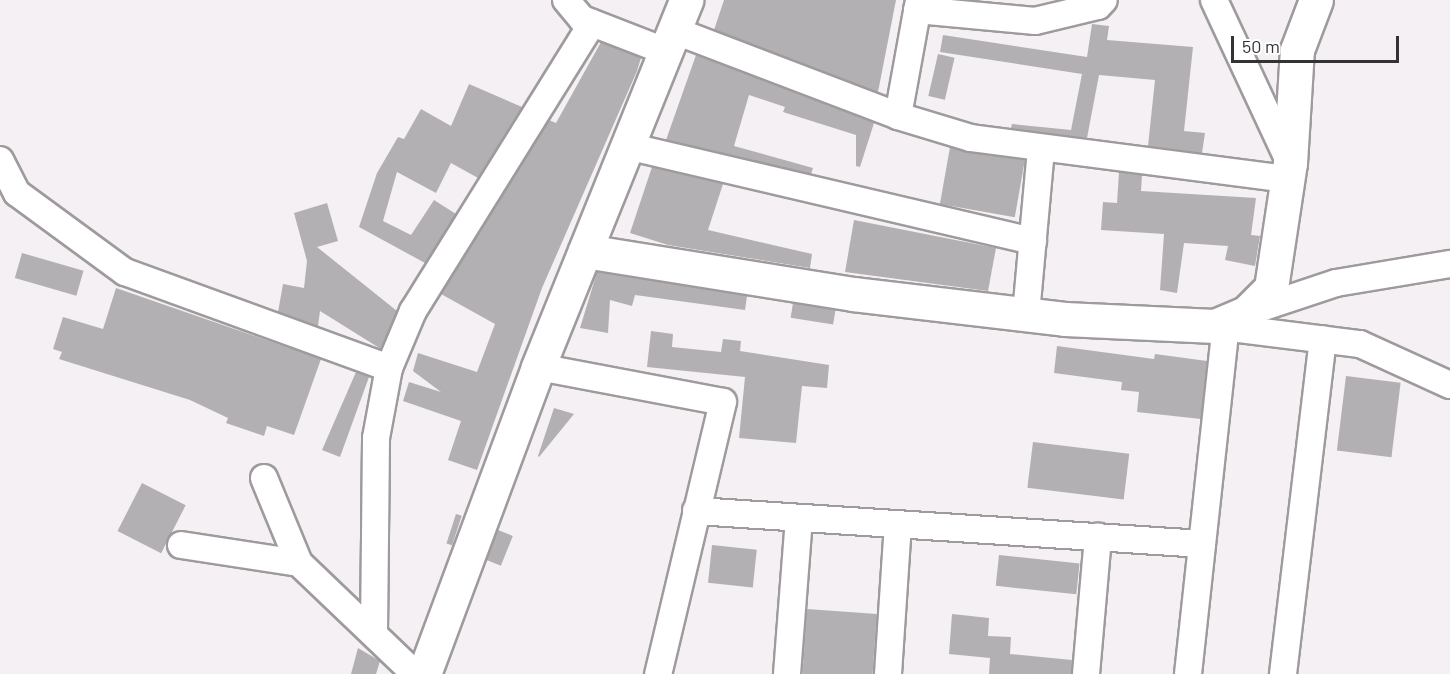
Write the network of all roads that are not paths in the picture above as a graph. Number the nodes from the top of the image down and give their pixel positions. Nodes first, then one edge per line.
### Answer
1 (566, 0) edge
2 (686, 0) edge
3 (1104, 0) edge
4 (1214, 0) edge
5 (1316, 0) edge
6 (918, 5) edge
7 (592, 23) junction
8 (669, 40) junction
9 (898, 116) junction
10 (627, 146) junction
11 (1041, 149) junction
12 (0, 160) edge
13 (1289, 171) junction
14 (1033, 241) junction
15 (585, 251) junction
16 (1450, 264) edge
17 (1026, 314) junction
18 (1229, 322) junction
19 (1323, 339) junction
20 (538, 367) junction
21 (389, 368) junction
22 (1450, 385) edge
23 (264, 478) dead end
24 (696, 511) junction
25 (799, 518) junction
26 (898, 525) junction
27 (1098, 537) junction
28 (1202, 544) junction
29 (181, 545) dead end
30 (299, 563) junction
31 (374, 632) junction
32 (423, 674) edge
33 (658, 674) edge
34 (787, 674) edge
35 (888, 674) edge
36 (1086, 674) edge
37 (1188, 674) edge
38 (1283, 674) edge

1 - 7 street
2 - 8 street
3 - 6 street
4 - 13 street
5 - 13 street
6 - 9 street
7 - 8 street
7 - 21 street
8 - 9 street
8 - 10 street
9 - 11 street
10 - 14 street
10 - 15 street
11 - 13 street
11 - 14 street
12 - 21 street
13 - 18 street
14 - 17 street
15 - 17 street
15 - 20 street
16 - 18 street
17 - 18 street
18 - 19 street
18 - 28 street
19 - 22 street
19 - 38 street
20 - 24 street
20 - 32 street
21 - 31 street
23 - 30 street
24 - 25 street
24 - 33 street
25 - 26 street
25 - 34 street
26 - 27 street
26 - 35 street
27 - 28 street
27 - 36 street
28 - 37 street
29 - 30 street
30 - 31 street
31 - 32 street

